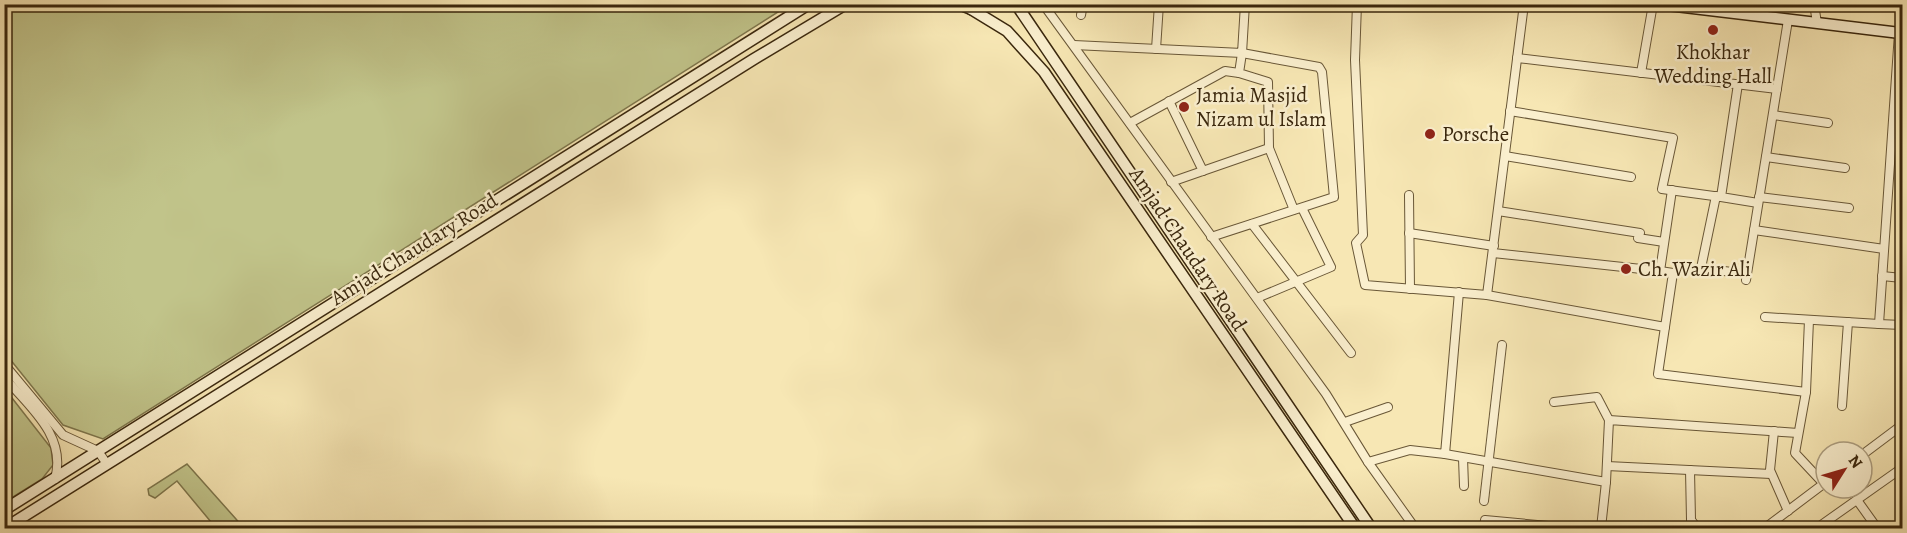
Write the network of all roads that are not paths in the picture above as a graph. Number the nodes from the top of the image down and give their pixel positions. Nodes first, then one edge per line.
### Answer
1 (809, 4) edge
2 (846, 4) edge
3 (959, 4) edge
4 (1016, 4) edge
5 (1043, 4) edge
6 (1083, 4) edge
7 (1159, 4) edge
8 (1245, 4) edge
9 (1357, 4) edge
10 (1524, 4) edge
11 (1653, 4) edge
12 (1659, 4) edge
13 (1814, 4) edge
14 (977, 7) edge
15 (1694, 7) edge
16 (1736, 9) edge
17 (1081, 15) dead end
18 (1788, 20) junction
19 (1817, 23) junction
20 (1901, 33) edge
21 (1074, 45) junction
22 (1156, 49) junction
23 (1242, 53) junction
24 (1517, 58) junction
25 (1239, 73) junction
26 (1641, 73) junction
27 (1738, 84) junction
28 (1777, 89) junction
29 (1169, 101) junction
30 (1510, 111) junction
31 (1773, 115) junction
32 (1130, 123) junction
33 (1828, 123) dead end
34 (1269, 148) junction
35 (1505, 156) junction
36 (1766, 157) junction
37 (1845, 168) dead end
38 (1203, 171) junction
39 (1631, 177) dead end
40 (1172, 182) junction
41 (1672, 190) junction
42 (1409, 195) dead end
43 (1719, 197) junction
44 (1759, 200) junction
45 (1849, 208) dead end
46 (1298, 209) junction
47 (1498, 211) junction
48 (1251, 224) junction
49 (1754, 230) junction
50 (1409, 233) junction
51 (1211, 237) junction
52 (1664, 242) junction
53 (1884, 249) junction
54 (1493, 250) junction
55 (1660, 271) junction
56 (1882, 276) junction
57 (1902, 278) edge
58 (1296, 280) junction
59 (1410, 289) junction
60 (1459, 292) junction
61 (1487, 294) junction
62 (1257, 298) junction
63 (1765, 317) dead end
64 (1809, 320) junction
65 (1848, 322) junction
66 (1880, 324) junction
67 (1902, 325) edge
68 (1665, 327) junction
69 (1502, 345) dead end
70 (1351, 353) dead end
71 (4, 364) edge
72 (4, 377) edge
73 (1806, 392) junction
74 (1554, 402) dead end
75 (1842, 406) dead end
76 (1388, 407) dead end
77 (1609, 420) junction
78 (1345, 422) junction
79 (1902, 425) edge
80 (1774, 431) junction
81 (1798, 433) junction
82 (1874, 446) edge
83 (98, 452) junction
84 (1445, 454) junction
85 (1463, 458) junction
86 (1368, 462) junction
87 (1488, 462) junction
88 (107, 464) junction
89 (1607, 466) junction
90 (1902, 468) edge
91 (1690, 470) junction
92 (1814, 472) edge
93 (1771, 474) junction
94 (55, 478) junction
95 (1606, 482) junction
96 (1464, 486) dead end
97 (1874, 488) edge
98 (1814, 491) edge
99 (1857, 500) joint
100 (1484, 501) dead end
101 (4, 510) edge
102 (1788, 511) junction
103 (5, 528) edge
104 (1355, 528) edge
105 (1371, 528) edge
106 (1416, 528) edge
107 (1484, 528) edge
108 (1570, 528) edge
109 (1601, 528) edge
110 (1697, 528) edge
111 (1765, 528) edge
112 (1817, 528) edge
113 (1877, 528) edge

1 - 83 main road, Amjad Chaudary Road
2 - 88 main road, Amjad Chaudary Road
3 - 14 main road, Amjad Chaudary Road
4 - 105 main road, Amjad Chaudary Road
5 - 21 street
6 - 17 street
7 - 22 street
8 - 23 street
9 - 59 street
10 - 24 street
11 - 26 street
12 - 15 main road
13 - 19 street
14 - 104 main road, Amjad Chaudary Road
15 - 16 main road
16 - 18 main road
18 - 19 main road
18 - 28 street
19 - 20 main road
20 - 53 street
21 - 22 street
21 - 32 street
22 - 23 street
23 - 25 street
23 - 46 street
24 - 26 street
24 - 30 street
25 - 29 street
25 - 34 street
26 - 27 street
27 - 28 street
27 - 43 street
28 - 31 street
29 - 32 street
29 - 38 street
30 - 35 street
30 - 41 street
31 - 33 street
31 - 36 street
32 - 40 street
34 - 38 street
34 - 46 street
35 - 39 street
35 - 47 street
36 - 37 street
36 - 44 street
38 - 40 street
40 - 51 street
41 - 43 street
41 - 52 street
42 - 50 street
43 - 44 street
43 - 49 street
44 - 45 street
44 - 49 street
46 - 48 street
46 - 58 street
47 - 52 street
47 - 54 street
48 - 51 street
48 - 58 street
49 - 53 street
50 - 54 street
50 - 59 street
51 - 62 street
52 - 55 street
53 - 56 street
54 - 55 street
54 - 61 street
55 - 68 street
56 - 57 street
56 - 66 street
58 - 62 street
58 - 70 street
59 - 60 street
60 - 61 street
60 - 84 street
61 - 68 street
62 - 78 street
63 - 64 street
64 - 65 street
64 - 73 street
65 - 66 street
65 - 75 street
66 - 67 street
68 - 73 street
69 - 87 street
71 - 83 street
72 - 94 street
73 - 81 street
74 - 77 street
76 - 78 street
77 - 80 street
77 - 89 street
78 - 86 street
79 - 82 street
80 - 81 street
80 - 93 street
81 - 92 street
83 - 88 street
83 - 94 main road, Amjad Chaudary Road
84 - 85 street
84 - 86 street
85 - 87 street
85 - 96 street
86 - 106 street
87 - 95 street
87 - 100 street
88 - 103 main road, Amjad Chaudary Road
89 - 91 street
89 - 95 street
90 - 97 street
91 - 93 street
91 - 110 street
93 - 102 street
94 - 101 main road, Amjad Chaudary Road
95 - 109 street
98 - 102 street
99 - 112 street
99 - 113 street
102 - 111 street
107 - 108 street

